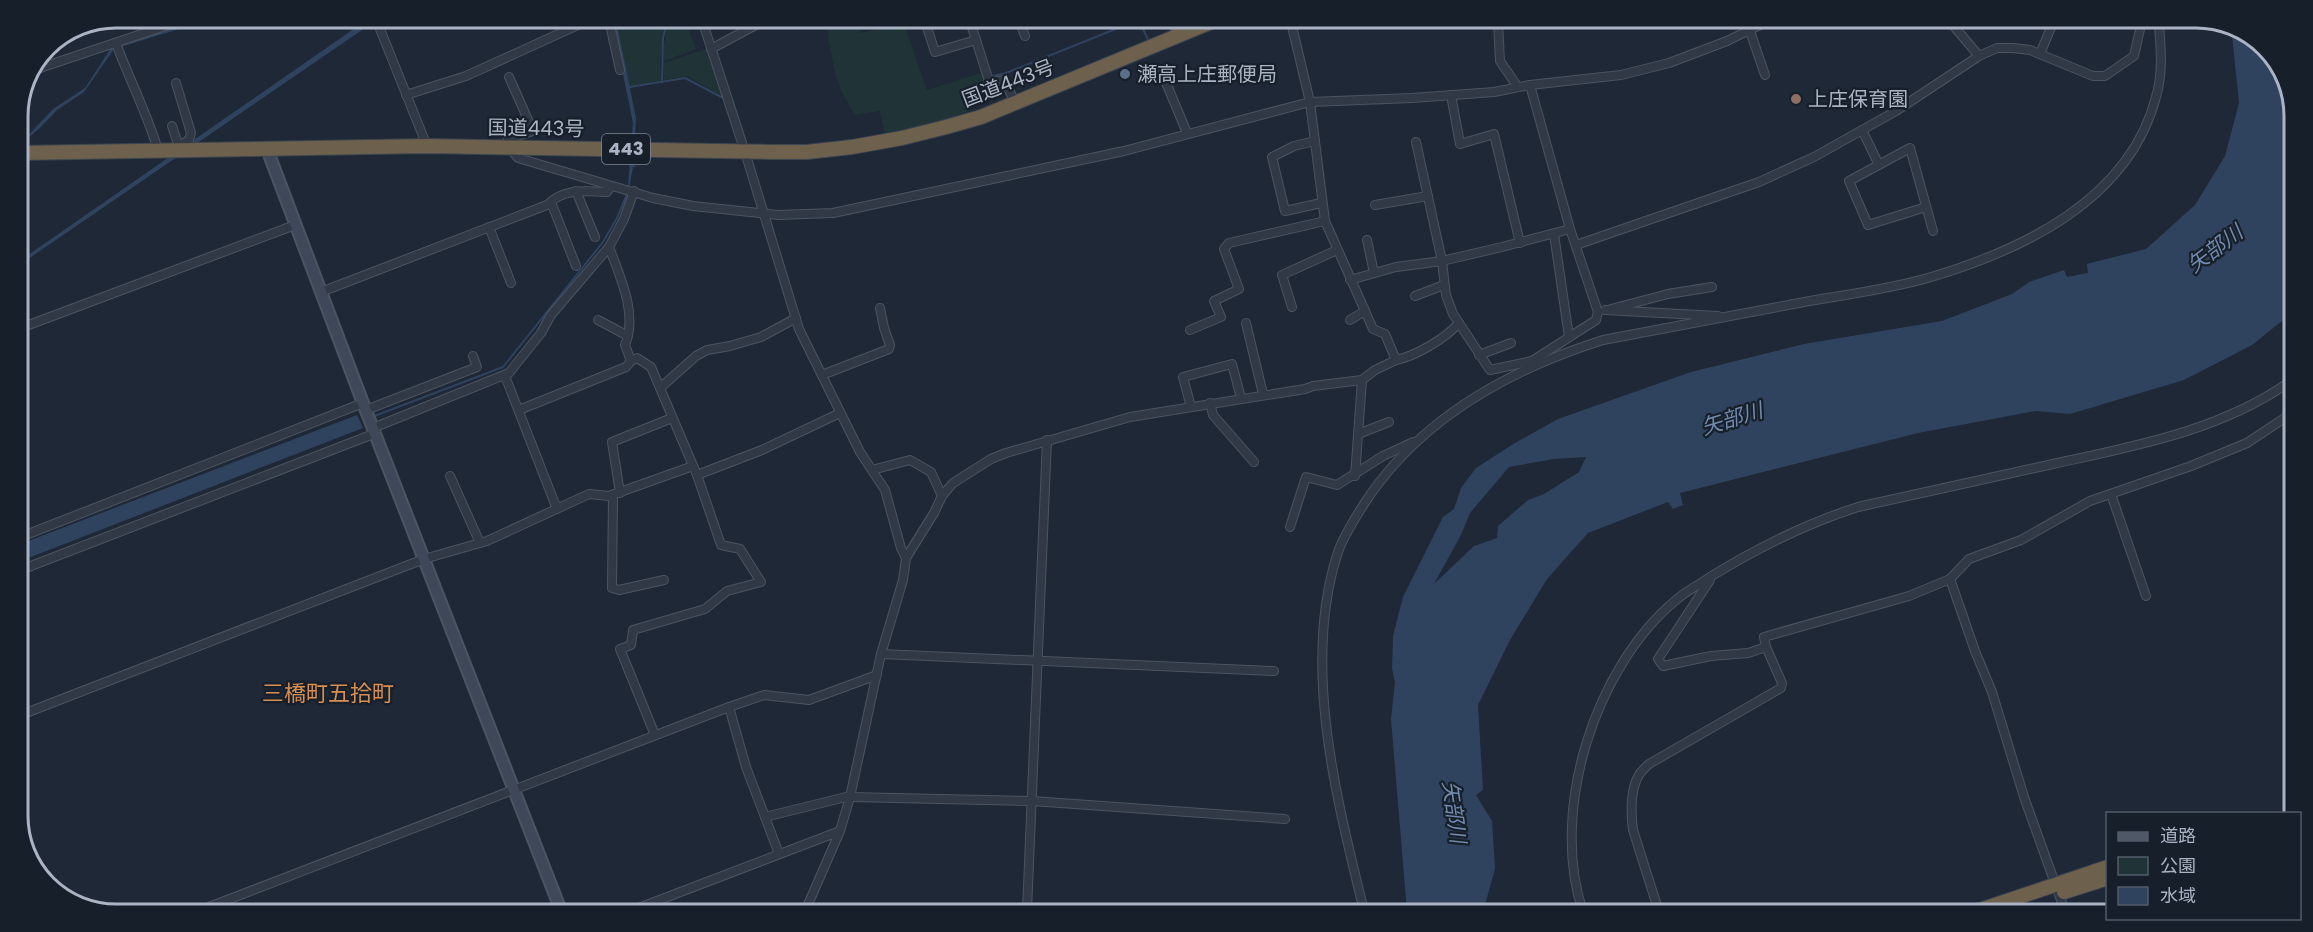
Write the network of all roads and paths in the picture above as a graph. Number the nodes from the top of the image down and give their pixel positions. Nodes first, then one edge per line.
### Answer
1 (160, 28) edge
2 (380, 28) edge
3 (571, 28) edge
4 (611, 28) edge
5 (704, 28) edge
6 (750, 28) edge
7 (927, 28) edge
8 (972, 28) edge
9 (1022, 28) edge
10 (1176, 28) edge
11 (1196, 28) edge
12 (1292, 28) edge
13 (1498, 28) edge
14 (1755, 28) edge
15 (1955, 28) edge
16 (2051, 28) edge
17 (2140, 28) edge
18 (2159, 28) edge
19 (1750, 31) junction
20 (1179, 35) junction
21 (1025, 36) dead end
22 (976, 40) junction
23 (116, 43) junction
24 (711, 49) junction
25 (2040, 54) junction
26 (1979, 56) junction
27 (45, 66) edge
28 (620, 70) dead end
29 (1162, 73) dead end
30 (1765, 75) dead end
31 (509, 77) dead end
32 (176, 83) dead end
33 (1530, 85) junction
34 (1517, 86) junction
35 (406, 95) junction
36 (1451, 95) junction
37 (1013, 98) dead end
38 (1310, 102) junction
39 (172, 126) dead end
40 (1862, 130) junction
41 (1187, 133) junction
42 (1315, 141) junction
43 (1416, 142) dead end
44 (427, 146) junction
45 (509, 147) junction
46 (179, 148) junction
47 (267, 149) junction
48 (158, 150) junction
49 (746, 152) junction
50 (29, 153) edge
51 (1879, 165) junction
52 (611, 186) junction
53 (576, 190) junction
54 (634, 191) junction
55 (1428, 196) junction
56 (550, 202) junction
57 (1322, 203) junction
58 (1375, 205) dead end
59 (1926, 207) junction
60 (764, 212) junction
61 (1324, 221) junction
62 (295, 225) junction
63 (489, 227) junction
64 (1570, 229) junction
65 (1933, 231) dead end
66 (1554, 234) junction
67 (595, 237) dead end
68 (1367, 240) dead end
69 (1521, 243) junction
70 (1576, 245) junction
71 (609, 247) junction
72 (1337, 250) junction
73 (1442, 261) junction
74 (576, 266) dead end
75 (1374, 273) junction
76 (1350, 280) junction
77 (511, 283) dead end
78 (1444, 285) junction
79 (1712, 287) dead end
80 (321, 291) junction
81 (1415, 296) dead end
82 (1292, 307) dead end
83 (880, 308) dead end
84 (1365, 311) junction
85 (1602, 311) junction
86 (1726, 317) junction
87 (796, 318) junction
88 (598, 320) dead end
89 (1350, 320) dead end
90 (1246, 323) dead end
91 (1459, 323) junction
92 (29, 325) edge
93 (1191, 330) dead end
94 (628, 336) junction
95 (1569, 337) junction
96 (1511, 343) dead end
97 (1479, 355) junction
98 (473, 356) dead end
99 (1396, 360) junction
100 (631, 361) junction
101 (1533, 363) junction
102 (822, 375) junction
103 (505, 376) junction
104 (1362, 380) junction
105 (2284, 385) edge
106 (660, 388) junction
107 (1263, 394) junction
108 (1241, 398) junction
109 (1210, 403) junction
110 (365, 406) junction
111 (1191, 407) junction
112 (519, 410) junction
113 (840, 413) junction
114 (672, 418) junction
115 (2284, 418) edge
116 (1389, 422) dead end
117 (375, 430) junction
118 (1358, 434) junction
119 (1047, 440) junction
120 (1418, 440) junction
121 (1254, 462) dead end
122 (693, 466) junction
123 (872, 470) junction
124 (697, 475) junction
125 (450, 476) dead end
126 (1355, 476) junction
127 (616, 494) junction
128 (2111, 494) junction
129 (942, 496) junction
130 (557, 509) junction
131 (1290, 527) dead end
132 (29, 534) edge
133 (480, 543) junction
134 (906, 558) junction
135 (424, 559) junction
136 (29, 567) edge
137 (1713, 576) junction
138 (1950, 579) junction
139 (664, 580) dead end
140 (2146, 596) dead end
141 (1766, 647) junction
142 (881, 654) junction
143 (1039, 660) junction
144 (1274, 670) dead end
145 (877, 675) junction
146 (729, 707) junction
147 (29, 712) edge
148 (655, 735) junction
149 (513, 789) junction
150 (850, 797) junction
151 (1032, 801) junction
152 (765, 817) junction
153 (1285, 819) dead end
154 (840, 831) junction
155 (779, 854) junction
156 (2106, 868) edge
157 (2106, 878) edge
158 (2057, 889) junction
159 (217, 904) edge
160 (558, 904) edge
161 (649, 904) edge
162 (808, 904) edge
163 (1027, 904) edge
164 (1362, 904) edge
165 (1581, 904) edge
166 (1656, 904) edge
167 (2003, 904) edge
168 (2021, 904) edge
169 (2062, 904) edge

1 - 23 street
2 - 35 street
3 - 35 street
4 - 28 street
5 - 24 street
6 - 24 street
7 - 22 street
8 - 22 street
9 - 21 street
10 - 20 main road
11 - 20 highway, 国道443号 / 443
12 - 38 street
13 - 34 street
14 - 19 street
15 - 26 street
16 - 25 street
17 - 25 street
18 - 86 street
19 - 30 street
19 - 33 street
20 - 49 highway, 国道443号 / 443
22 - 37 street
23 - 27 street
23 - 48 street
24 - 49 street
25 - 26 street
26 - 40 street
29 - 41 street
31 - 45 street
32 - 46 street
33 - 34 street
33 - 64 street
34 - 36 street
35 - 44 street
36 - 38 street
36 - 69 street
38 - 41 street
38 - 42 street
39 - 46 street
40 - 51 street
40 - 70 street
41 - 60 street
42 - 57 street
42 - 57 street
43 - 55 street
44 - 45 highway, 国道443号 / 443
44 - 47 highway, 国道443号 / 443
45 - 49 highway, 国道443号 / 443
45 - 52 street
46 - 47 highway, 国道443号 / 443
46 - 48 highway, 国道443号 / 443
47 - 62 street
48 - 50 highway, 国道443号 / 443
49 - 60 street
51 - 59 street
51 - 59 street
52 - 53 street
52 - 54 street
53 - 56 street
53 - 67 street
54 - 60 street
54 - 71 street
55 - 58 street
55 - 73 street
56 - 63 street
56 - 74 street
57 - 61 street
59 - 65 street
60 - 87 street
61 - 72 street
61 - 93 street
62 - 80 street
62 - 92 street
63 - 77 street
63 - 80 street
64 - 66 street
64 - 70 street
66 - 69 street
66 - 95 street
68 - 75 street
69 - 73 street
70 - 85 street
71 - 94 street
71 - 103 street
72 - 76 street
72 - 82 street
73 - 75 street
73 - 78 street
75 - 76 street
76 - 84 street
78 - 81 street
78 - 91 street
79 - 85 street
80 - 110 street
83 - 102 street
84 - 89 street
84 - 99 street
85 - 86 street
85 - 95 street
86 - 101 street
87 - 102 street
87 - 106 street
88 - 94 street
90 - 107 street
91 - 97 street
91 - 99 street
94 - 100 street
95 - 101 street
96 - 97 street
97 - 101 street
98 - 110 street
99 - 104 street
100 - 106 street
100 - 112 street
101 - 120 street
102 - 113 street
103 - 112 street
103 - 117 street
104 - 107 street
104 - 118 street
105 - 137 street
106 - 114 street
107 - 108 street
108 - 109 street
108 - 111 street
109 - 111 street
109 - 121 street
110 - 117 street
110 - 132 street
111 - 119 street
112 - 130 street
113 - 123 street
113 - 124 street
114 - 122 street
114 - 127 street
115 - 128 street
116 - 118 street
117 - 135 street
117 - 136 street
118 - 126 street
119 - 129 street
119 - 143 street
120 - 126 street
120 - 164 street
122 - 124 street
122 - 127 street
123 - 129 street
123 - 134 street
124 - 148 street
125 - 133 street
126 - 131 street
127 - 130 street
127 - 139 street
128 - 138 street
128 - 140 street
129 - 134 street
130 - 133 street
133 - 135 street
134 - 142 street
135 - 147 street
135 - 149 street
137 - 141 street
137 - 165 street
138 - 141 street
138 - 158 street
141 - 166 street
142 - 143 street
142 - 145 street
143 - 144 street
143 - 151 street
145 - 146 street
145 - 150 street
146 - 148 street
146 - 152 street
148 - 149 street
149 - 159 street
149 - 160 street
150 - 151 street
150 - 152 street
150 - 154 street
151 - 153 street
151 - 163 street
152 - 155 street
154 - 155 street
154 - 162 street
155 - 161 street
156 - 158 highway
157 - 158 highway
158 - 167 highway
158 - 168 highway
158 - 169 street

